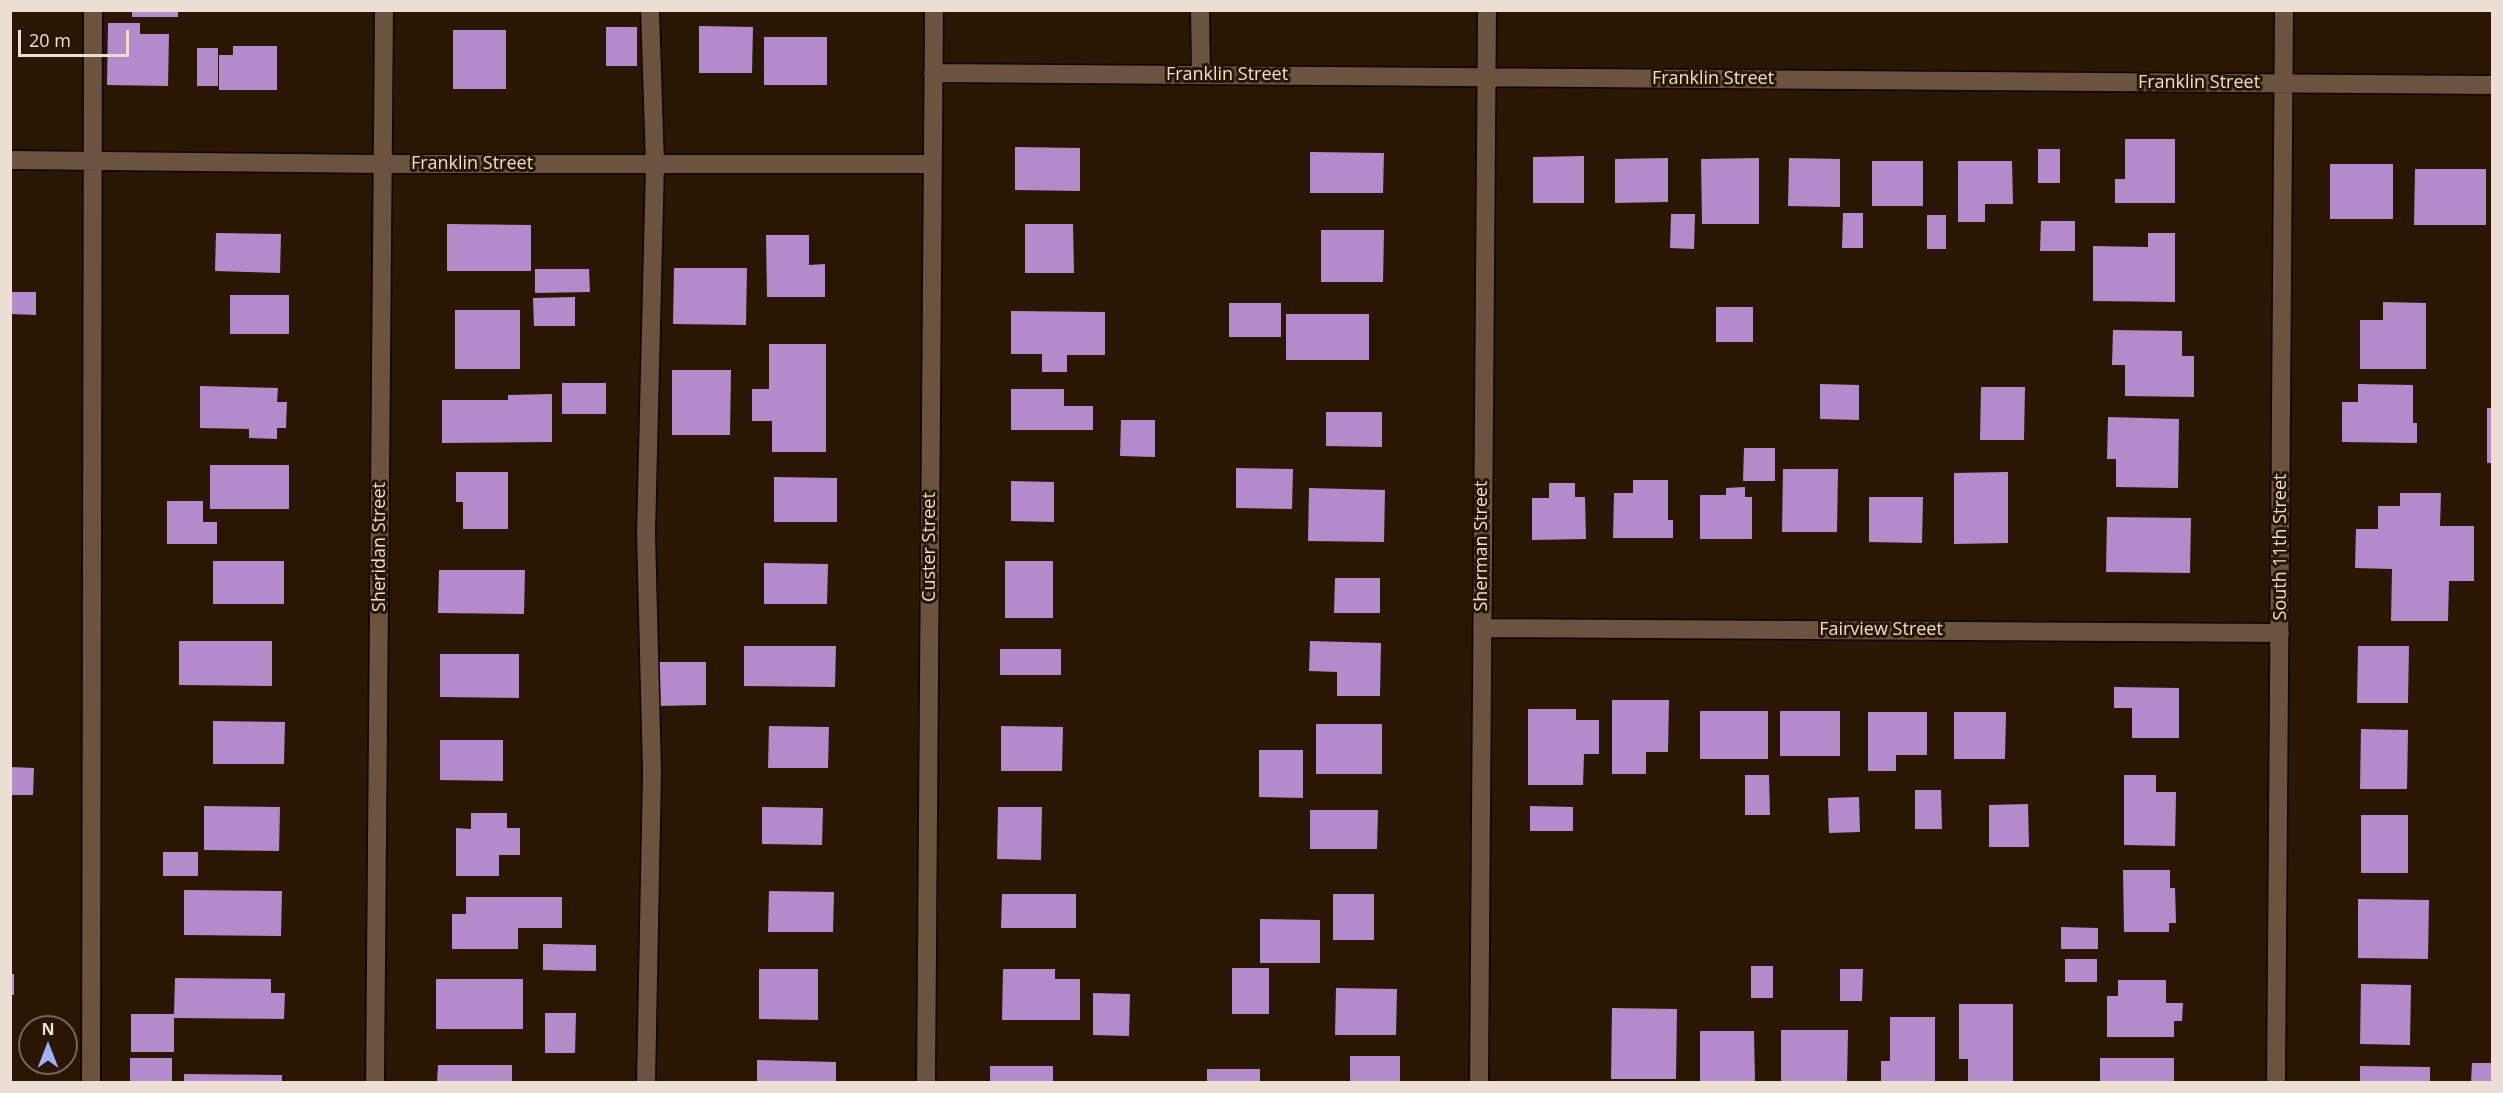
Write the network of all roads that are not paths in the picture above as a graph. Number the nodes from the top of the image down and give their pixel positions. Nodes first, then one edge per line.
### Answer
1 (93, 10) edge
2 (384, 10) edge
3 (650, 10) edge
4 (934, 10) edge
5 (1200, 10) edge
6 (1486, 10) edge
7 (2284, 10) edge
8 (933, 73) junction
9 (1202, 75) junction
10 (1486, 77) junction
11 (2284, 83) junction
12 (2493, 85) edge
13 (10, 160) edge
14 (92, 161) junction
15 (382, 164) junction
16 (655, 164) junction
17 (933, 164) junction
18 (1482, 628) junction
19 (2280, 633) junction
20 (91, 1083) edge
21 (375, 1083) edge
22 (646, 1083) edge
23 (926, 1083) edge
24 (1479, 1083) edge
25 (2276, 1083) edge

1 - 14 street
2 - 15 street, Sheridan Street
3 - 16 street
4 - 8 street, Custer Street
5 - 9 street
6 - 10 street, Sherman Street
7 - 11 street, South 11th Street
8 - 9 street, Franklin Street
8 - 17 street, Custer Street
9 - 10 street, Franklin Street
10 - 11 street, Franklin Street
10 - 18 street, Sherman Street
11 - 12 street, Franklin Street
11 - 19 street, South 11th Street
13 - 14 street, Franklin Street
14 - 15 street, Franklin Street
14 - 20 street
15 - 16 street, Franklin Street
15 - 21 street, Sheridan Street
16 - 17 street, Franklin Street
16 - 22 street
17 - 23 street, Custer Street
18 - 19 street, Fairview Street
18 - 24 street, Sherman Street
19 - 25 street, South 11th Street

